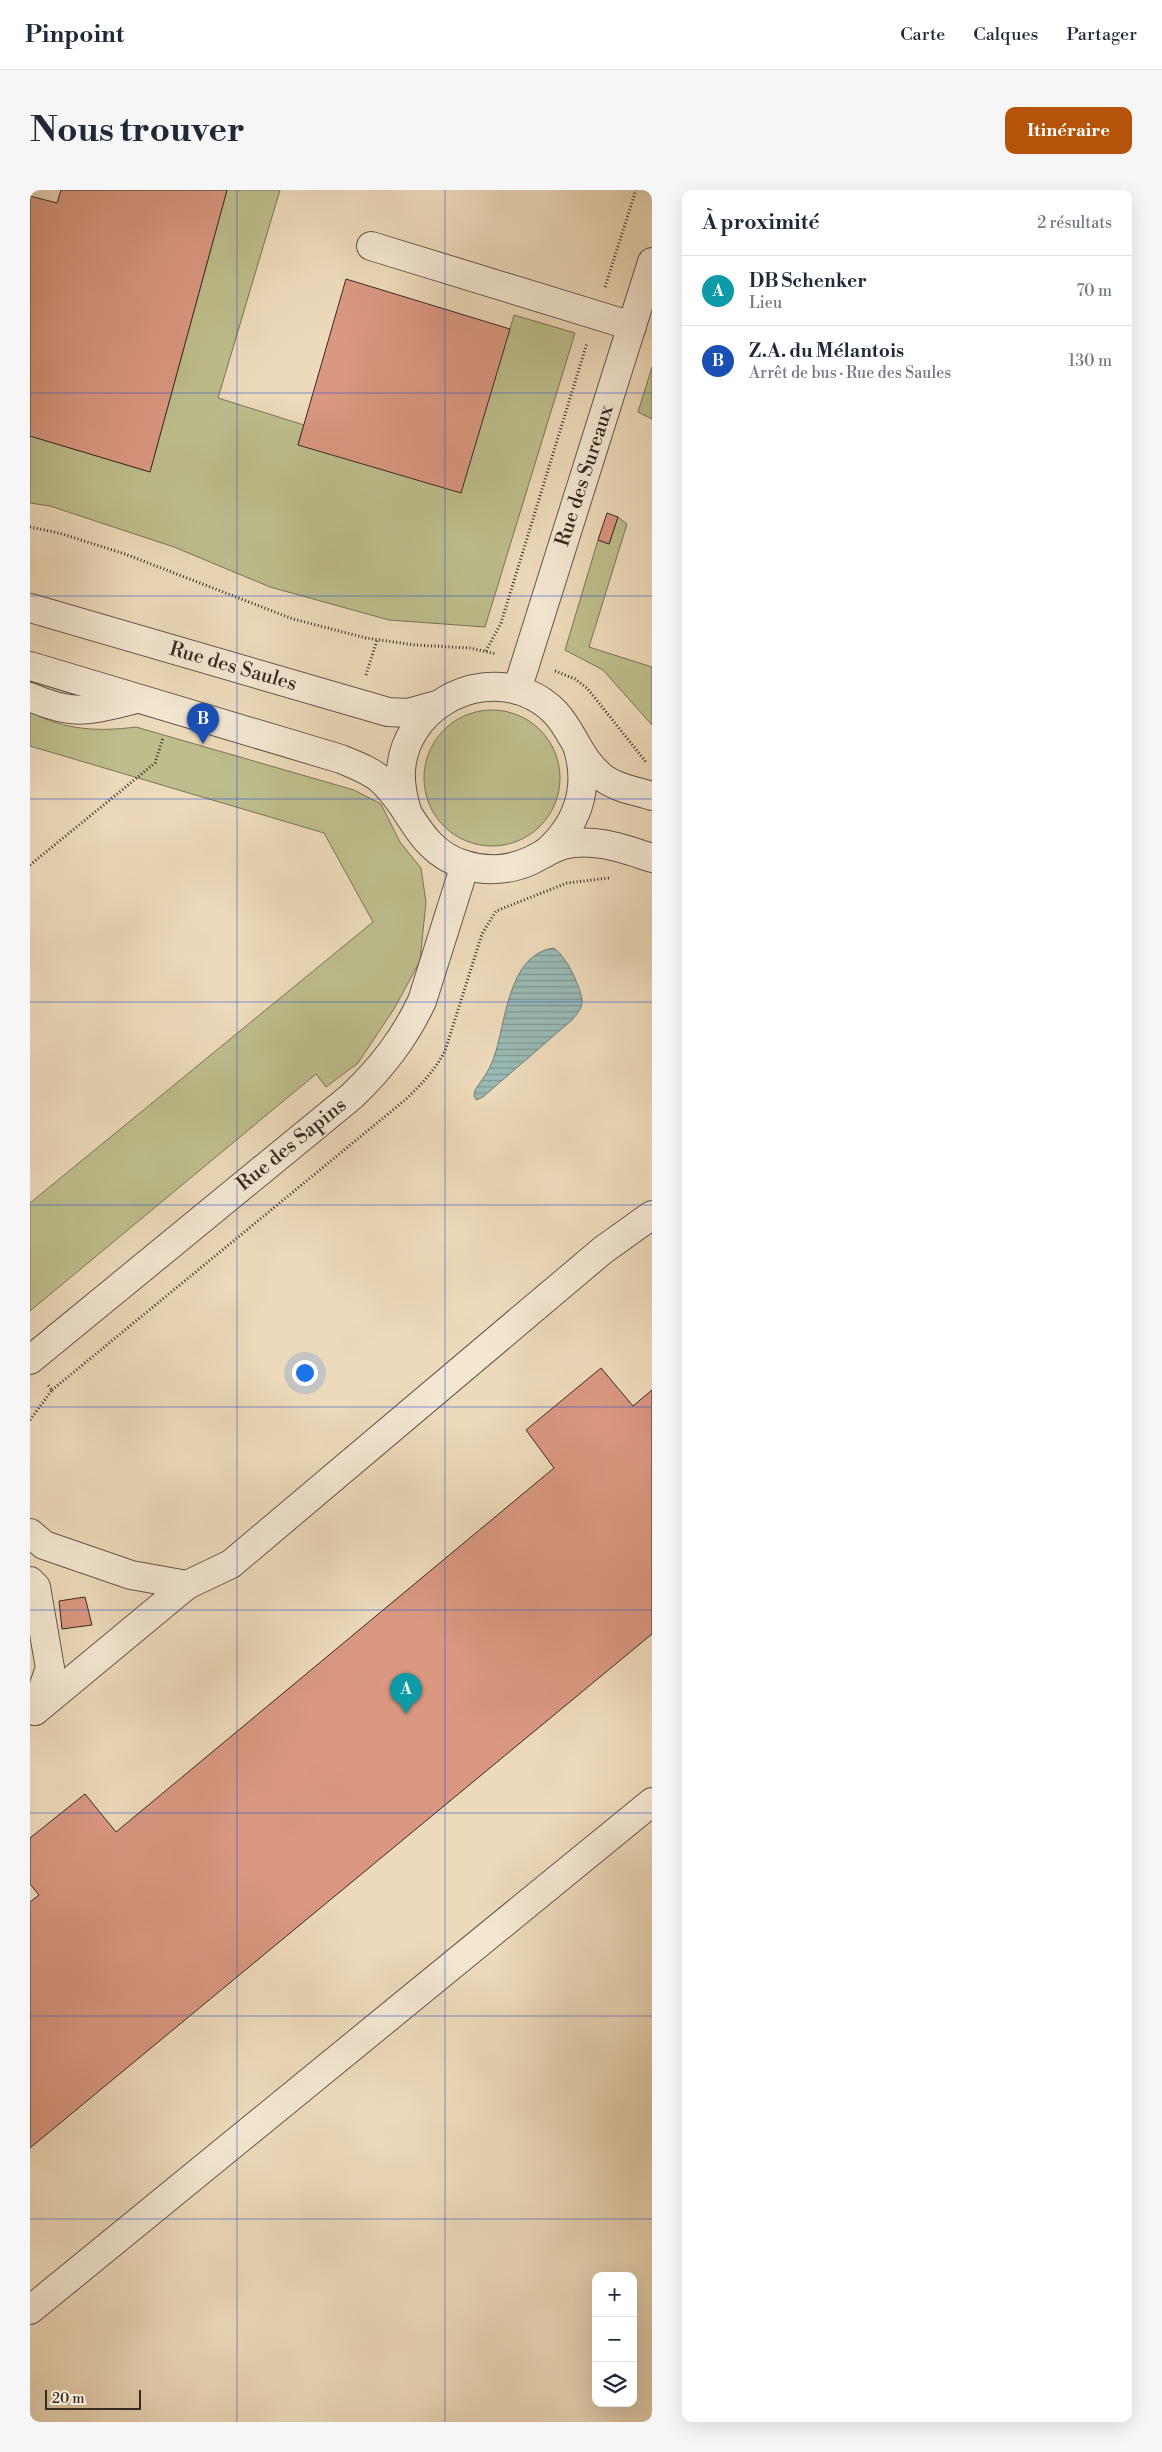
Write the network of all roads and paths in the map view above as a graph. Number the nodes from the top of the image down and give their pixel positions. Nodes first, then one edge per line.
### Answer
1 (636, 190) edge
2 (371, 246) dead end
3 (652, 262) edge
4 (596, 315) junction
5 (632, 326) junction
6 (30, 527) edge
7 (30, 608) edge
8 (486, 651) junction
9 (526, 662) junction
10 (30, 666) edge
11 (517, 690) junction
12 (30, 697) edge
13 (140, 699) junction
14 (437, 705) junction
15 (173, 708) junction
16 (577, 745) junction
17 (650, 768) dead end
18 (652, 796) edge
19 (407, 812) junction
20 (543, 854) junction
21 (652, 858) edge
22 (465, 865) junction
23 (30, 866) edge
24 (652, 1215) edge
25 (35, 1368) edge
26 (30, 1420) edge
27 (30, 1533) edge
28 (30, 1582) edge
29 (187, 1585) junction
30 (32, 1713) edge
31 (652, 1802) edge
32 (30, 2310) edge

1 - 4 path
2 - 4 street
3 - 5 street, Rue des Sureaux
4 - 5 street
4 - 8 path
5 - 9 street, Rue des Sureaux
6 - 8 path
7 - 14 street, Rue des Saules
8 - 9 path
9 - 11 street, Rue des Sureaux
9 - 17 path
10 - 13 street, Rue des Saules
11 - 14 street, Rue des Saules
11 - 16 street, Rue des Saules
12 - 13 street
13 - 15 street, Rue des Saules
14 - 19 street, Rue des Saules
15 - 19 street, Rue des Saules
15 - 23 path
16 - 18 street, Rue des Saules
16 - 20 street, Rue des Saules
19 - 22 street, Rue des Saules
20 - 21 street, Rue des Saules
20 - 22 street, Rue des Saules
22 - 25 street, Rue des Sapins
24 - 29 street
25 - 26 path
27 - 29 street
28 - 30 street
29 - 30 street
31 - 32 street

